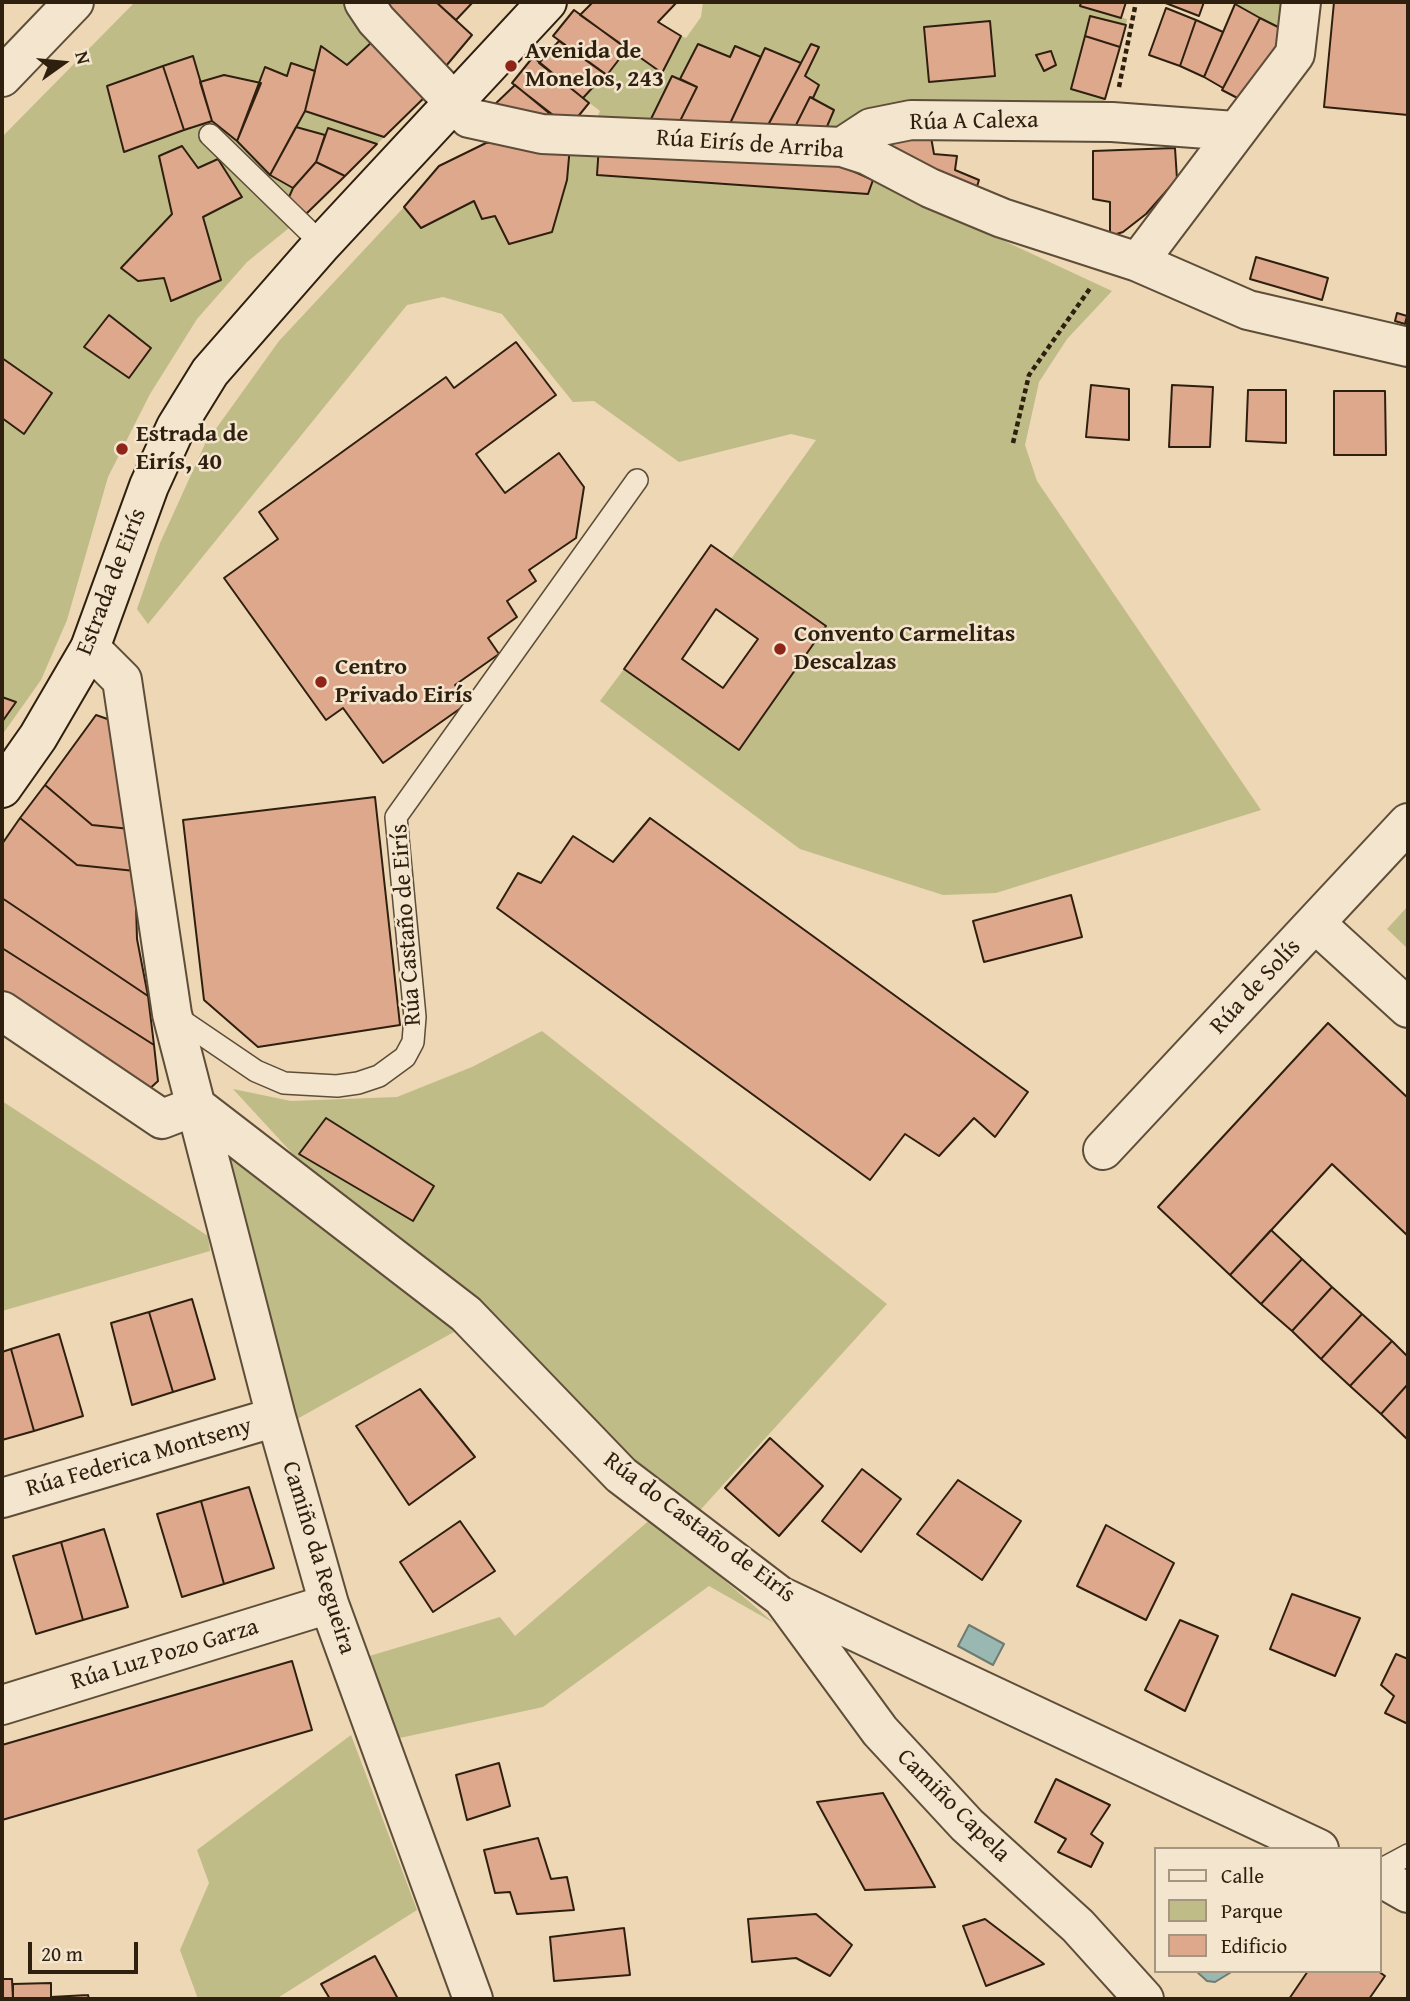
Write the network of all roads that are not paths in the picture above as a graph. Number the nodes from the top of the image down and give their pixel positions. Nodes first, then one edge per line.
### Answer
1 (74, 2) edge
2 (364, 2) edge
3 (547, 2) edge
4 (1301, 2) edge
5 (2, 77) edge
6 (454, 103) junction
7 (1235, 131) junction
8 (210, 135) dead end
9 (842, 147) junction
10 (322, 243) junction
11 (1128, 258) junction
12 (1407, 351) edge
13 (637, 480) dead end
14 (90, 648) junction
15 (2, 788) edge
16 (1408, 823) edge
17 (1315, 923) junction
18 (1408, 1008) edge
19 (2, 1011) edge
20 (172, 1014) junction
21 (196, 1106) junction
22 (1103, 1150) dead end
23 (276, 1418) junction
24 (2, 1498) edge
25 (780, 1596) junction
26 (329, 1604) junction
27 (2, 1705) edge
28 (1315, 1847) edge
29 (1408, 1855) edge
30 (1382, 1869) edge
31 (1382, 1878) edge
32 (1408, 1893) edge
33 (473, 1999) edge
34 (1144, 1999) edge

1 - 5 street
2 - 6 street, Rúa Eirís de Arriba
3 - 6 street, Estrada de Eirís
4 - 7 street
6 - 9 street, Rúa Eirís de Arriba
6 - 10 street, Estrada de Eirís
7 - 9 street, Rúa A Calexa
7 - 11 street
8 - 10 lane
9 - 11 street, Rúa Eirís de Arriba
10 - 14 street, Estrada de Eirís
11 - 12 street, Rúa Eirís de Arriba
13 - 20 lane, Rúa Castaño de Eirís
14 - 15 street, Estrada de Eirís
14 - 20 street
16 - 17 street, Rúa de Solís
17 - 18 street
17 - 22 street, Rúa de Solís
19 - 21 street
20 - 21 street
21 - 23 street, Camiño da Regueira
21 - 25 street, Rúa do Castaño de Eirís
23 - 24 street, Rúa Federica Montseny
23 - 26 street, Camiño da Regueira
25 - 28 street, Rúa do Castaño de Eirís
25 - 34 street, Camiño Capela
26 - 27 street, Rúa Luz Pozo Garza
26 - 33 street, Camiño da Regueira
29 - 30 lane
31 - 32 street

